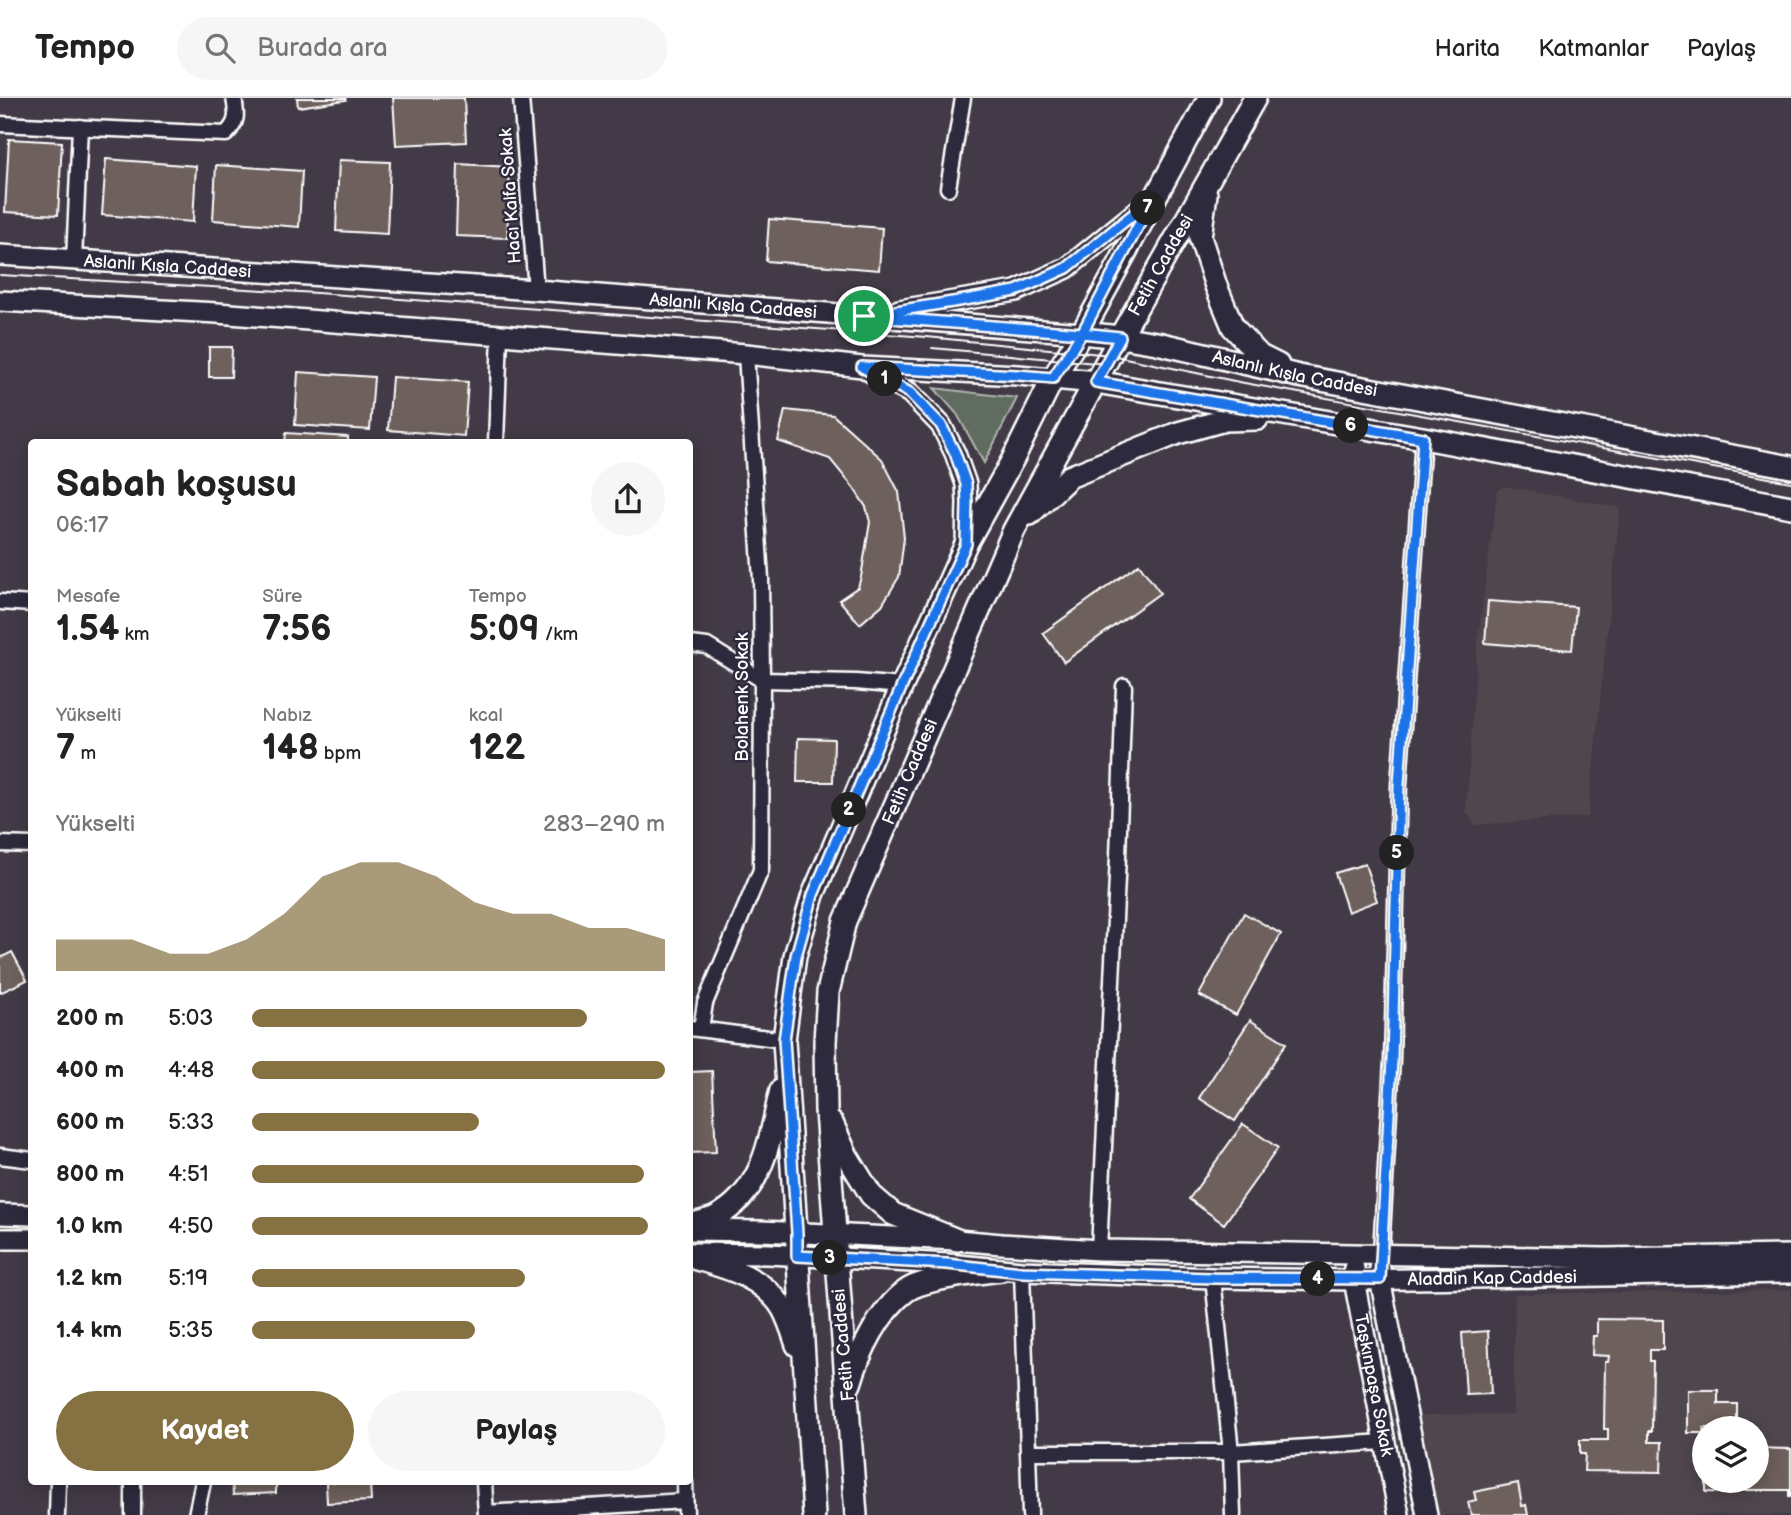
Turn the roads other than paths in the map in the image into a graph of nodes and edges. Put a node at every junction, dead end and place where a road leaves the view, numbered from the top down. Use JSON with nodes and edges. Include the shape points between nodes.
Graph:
{"nodes":[{"id":1,"x":234,"y":98,"type":"edge"},
{"id":2,"x":521,"y":98,"type":"edge"},
{"id":3,"x":962,"y":98,"type":"edge"},
{"id":4,"x":1209,"y":98,"type":"edge"},
{"id":5,"x":1255,"y":98,"type":"edge"},
{"id":6,"x":0,"y":124,"type":"edge"},
{"id":7,"x":80,"y":127,"type":"junction"},
{"id":8,"x":1208,"y":182,"type":"junction"},
{"id":9,"x":948,"y":188,"type":"dead end"},
{"id":10,"x":1153,"y":198,"type":"junction"},
{"id":11,"x":0,"y":255,"type":"edge"},
{"id":12,"x":74,"y":260,"type":"junction"},
{"id":13,"x":536,"y":290,"type":"junction"},
{"id":14,"x":0,"y":300,"type":"edge"},
{"id":15,"x":864,"y":316,"type":"junction"},
{"id":16,"x":1082,"y":333,"type":"junction"},
{"id":17,"x":500,"y":334,"type":"junction"},
{"id":18,"x":1120,"y":337,"type":"junction"},
{"id":19,"x":746,"y":354,"type":"junction"},
{"id":20,"x":862,"y":367,"type":"junction"},
{"id":21,"x":1299,"y":376,"type":"junction"},
{"id":22,"x":1053,"y":378,"type":"junction"},
{"id":23,"x":1096,"y":382,"type":"junction"},
{"id":24,"x":1296,"y":417,"type":"junction"},
{"id":25,"x":1423,"y":438,"type":"junction"},
{"id":26,"x":496,"y":439,"type":"edge"},
{"id":27,"x":1791,"y":467,"type":"edge"},
{"id":28,"x":1791,"y":507,"type":"edge"},
{"id":29,"x":1014,"y":530,"type":"junction"},
{"id":30,"x":966,"y":544,"type":"junction"},
{"id":31,"x":0,"y":602,"type":"edge"},
{"id":32,"x":28,"y":604,"type":"edge"},
{"id":33,"x":693,"y":645,"type":"edge"},
{"id":34,"x":762,"y":680,"type":"junction"},
{"id":35,"x":902,"y":686,"type":"junction"},
{"id":36,"x":1124,"y":686,"type":"dead end"},
{"id":37,"x":0,"y":844,"type":"edge"},
{"id":38,"x":28,"y":845,"type":"edge"},
{"id":39,"x":695,"y":1028,"type":"edge"},
{"id":40,"x":784,"y":1040,"type":"junction"},
{"id":41,"x":786,"y":1067,"type":"junction"},
{"id":42,"x":826,"y":1111,"type":"junction"},
{"id":43,"x":0,"y":1156,"type":"edge"},
{"id":44,"x":28,"y":1160,"type":"edge"},
{"id":45,"x":0,"y":1214,"type":"edge"},
{"id":46,"x":28,"y":1215,"type":"edge"},
{"id":47,"x":693,"y":1226,"type":"edge"},
{"id":48,"x":693,"y":1227,"type":"edge"},
{"id":49,"x":797,"y":1233,"type":"junction"},
{"id":50,"x":835,"y":1235,"type":"junction"},
{"id":51,"x":0,"y":1239,"type":"edge"},
{"id":52,"x":28,"y":1239,"type":"edge"},
{"id":53,"x":957,"y":1240,"type":"junction"},
{"id":54,"x":1099,"y":1250,"type":"junction"},
{"id":55,"x":1355,"y":1253,"type":"junction"},
{"id":56,"x":1381,"y":1253,"type":"junction"},
{"id":57,"x":693,"y":1255,"type":"edge"},
{"id":58,"x":1791,"y":1255,"type":"edge"},
{"id":59,"x":693,"y":1256,"type":"edge"},
{"id":60,"x":797,"y":1256,"type":"junction"},
{"id":61,"x":836,"y":1258,"type":"junction"},
{"id":62,"x":1012,"y":1271,"type":"junction"},
{"id":63,"x":1791,"y":1273,"type":"edge"},
{"id":64,"x":1213,"y":1278,"type":"junction"},
{"id":65,"x":1380,"y":1279,"type":"junction"},
{"id":66,"x":1354,"y":1280,"type":"junction"},
{"id":67,"x":805,"y":1369,"type":"junction"},
{"id":68,"x":848,"y":1393,"type":"junction"},
{"id":69,"x":1384,"y":1442,"type":"junction"},
{"id":70,"x":1028,"y":1452,"type":"junction"},
{"id":71,"x":1231,"y":1452,"type":"junction"},
{"id":72,"x":58,"y":1485,"type":"edge"},
{"id":73,"x":133,"y":1485,"type":"edge"},
{"id":74,"x":202,"y":1485,"type":"edge"},
{"id":75,"x":484,"y":1485,"type":"edge"},
{"id":76,"x":685,"y":1485,"type":"edge"},
{"id":77,"x":686,"y":1508,"type":"edge"},
{"id":78,"x":486,"y":1514,"type":"edge"},
{"id":79,"x":57,"y":1515,"type":"edge"},
{"id":80,"x":133,"y":1515,"type":"edge"},
{"id":81,"x":196,"y":1515,"type":"edge"},
{"id":82,"x":814,"y":1515,"type":"edge"},
{"id":83,"x":856,"y":1515,"type":"edge"},
{"id":84,"x":1030,"y":1515,"type":"edge"},
{"id":85,"x":1233,"y":1515,"type":"edge"},
{"id":86,"x":1399,"y":1515,"type":"edge"},
{"id":87,"x":1427,"y":1515,"type":"edge"}],
"edges":[{"from":1,"to":7,"type":"street","via":[[234,126],[226,134]]},
{"from":2,"to":13,"type":"street","name":"Hacı Kalfa Sokak"},
{"from":3,"to":9,"type":"street"},
{"from":4,"to":10,"type":"main road","name":"Fetih Caddesi"},
{"from":5,"to":8,"type":"main road","name":"Fetih Caddesi"},
{"from":6,"to":7,"type":"street"},
{"from":7,"to":12,"type":"street"},
{"from":8,"to":18,"type":"main road","name":"Fetih Caddesi"},
{"from":8,"to":21,"type":"main road","via":[[1200,237],[1233,327],[1260,356]]},
{"from":10,"to":15,"type":"street","via":[[1067,268],[1016,291]]},
{"from":10,"to":16,"type":"main road","name":"Fetih Caddesi"},
{"from":11,"to":12,"type":"street","name":"Aslanlı Kışla Caddesi"},
{"from":12,"to":13,"type":"street","name":"Aslanlı Kışla Caddesi"},
{"from":13,"to":15,"type":"street","name":"Aslanlı Kışla Caddesi"},
{"from":14,"to":17,"type":"street"},
{"from":15,"to":16,"type":"street","name":"Aslanlı Kışla Caddesi"},
{"from":16,"to":18,"type":"main road","name":"Aslanlı Kışla Caddesi"},
{"from":16,"to":22,"type":"main road","name":"Fetih Caddesi"},
{"from":17,"to":19,"type":"street"},
{"from":17,"to":26,"type":"street"},
{"from":18,"to":21,"type":"main road","name":"Aslanlı Kışla Caddesi"},
{"from":18,"to":23,"type":"main road","name":"Fetih Caddesi"},
{"from":19,"to":20,"type":"street"},
{"from":19,"to":34,"type":"street","name":"Bolahenk Sokak","via":[[761,579]]},
{"from":20,"to":22,"type":"street"},
{"from":20,"to":30,"type":"street","via":[[910,393],[941,425],[966,484]]},
{"from":21,"to":27,"type":"main road","name":"Aslanlı Kışla Caddesi"},
{"from":22,"to":23,"type":"main road"},
{"from":22,"to":30,"type":"main road","name":"Fetih Caddesi"},
{"from":23,"to":24,"type":"main road"},
{"from":23,"to":29,"type":"main road","name":"Fetih Caddesi"},
{"from":24,"to":25,"type":"main road"},
{"from":24,"to":29,"type":"main road","via":[[1226,420],[1128,452],[1069,477]]},
{"from":25,"to":28,"type":"main road"},
{"from":25,"to":56,"type":"street","via":[[1399,785],[1392,1060]]},
{"from":29,"to":42,"type":"main road","name":"Fetih Caddesi","via":[[845,920],[828,992]]},
{"from":30,"to":35,"type":"main road","name":"Fetih Caddesi"},
{"from":31,"to":32,"type":"street"},
{"from":33,"to":34,"type":"street","via":[[707,646]]},
{"from":34,"to":35,"type":"street"},
{"from":34,"to":39,"type":"street","name":"Bolahenk Sokak","via":[[761,870]]},
{"from":35,"to":40,"type":"main road","name":"Fetih Caddesi","via":[[813,895],[796,956]]},
{"from":36,"to":54,"type":"street"},
{"from":37,"to":38,"type":"street"},
{"from":39,"to":40,"type":"street"},
{"from":40,"to":41,"type":"main road","name":"Fetih Caddesi"},
{"from":41,"to":47,"type":"main road","via":[[766,1155],[755,1181],[739,1200]]},
{"from":41,"to":49,"type":"main road","name":"Fetih Caddesi"},
{"from":42,"to":50,"type":"main road","name":"Fetih Caddesi"},
{"from":42,"to":53,"type":"main road","via":[[871,1195],[893,1214]]},
{"from":43,"to":44,"type":"street"},
{"from":45,"to":46,"type":"street"},
{"from":48,"to":49,"type":"street","name":"Aladdin Kap Caddesi"},
{"from":49,"to":50,"type":"street","name":"Aladdin Kap Caddesi"},
{"from":49,"to":60,"type":"main road","name":"Fetih Caddesi"},
{"from":50,"to":53,"type":"street","name":"Aladdin Kap Caddesi"},
{"from":50,"to":61,"type":"main road","name":"Fetih Caddesi"},
{"from":51,"to":52,"type":"street"},
{"from":53,"to":54,"type":"street","name":"Aladdin Kap Caddesi"},
{"from":54,"to":55,"type":"street","name":"Aladdin Kap Caddesi"},
{"from":55,"to":56,"type":"street","name":"Aladdin Kap Caddesi"},
{"from":55,"to":66,"type":"street","name":"Taşkınpaşa Sokak"},
{"from":56,"to":58,"type":"street","name":"Aladdin Kap Caddesi","via":[[1605,1258]]},
{"from":56,"to":65,"type":"street"},
{"from":57,"to":60,"type":"street","name":"Aladdin Kap Caddesi"},
{"from":59,"to":67,"type":"main road","via":[[762,1285],[782,1309]]},
{"from":60,"to":61,"type":"street","name":"Aladdin Kap Caddesi"},
{"from":60,"to":67,"type":"main road","name":"Fetih Caddesi"},
{"from":61,"to":62,"type":"street","name":"Aladdin Kap Caddesi"},
{"from":61,"to":68,"type":"main road","name":"Fetih Caddesi"},
{"from":62,"to":64,"type":"street","name":"Aladdin Kap Caddesi"},
{"from":62,"to":68,"type":"main road","via":[[935,1280],[907,1290],[866,1342]]},
{"from":62,"to":70,"type":"street"},
{"from":63,"to":65,"type":"street","name":"Aladdin Kap Caddesi"},
{"from":64,"to":66,"type":"street","name":"Aladdin Kap Caddesi"},
{"from":64,"to":71,"type":"street"},
{"from":65,"to":66,"type":"street","name":"Aladdin Kap Caddesi"},
{"from":65,"to":87,"type":"street"},
{"from":66,"to":69,"type":"street","name":"Taşkınpaşa Sokak"},
{"from":67,"to":82,"type":"main road","name":"Fetih Caddesi"},
{"from":68,"to":83,"type":"main road","name":"Fetih Caddesi"},
{"from":69,"to":71,"type":"street"},
{"from":69,"to":86,"type":"street","name":"Taşkınpaşa Sokak"},
{"from":70,"to":71,"type":"street"},
{"from":70,"to":84,"type":"street"},
{"from":71,"to":85,"type":"street"},
{"from":72,"to":79,"type":"street"},
{"from":73,"to":80,"type":"street"},
{"from":74,"to":81,"type":"street"},
{"from":75,"to":78,"type":"street"},
{"from":76,"to":77,"type":"street"},
{"from":77,"to":78,"type":"street"}]}
